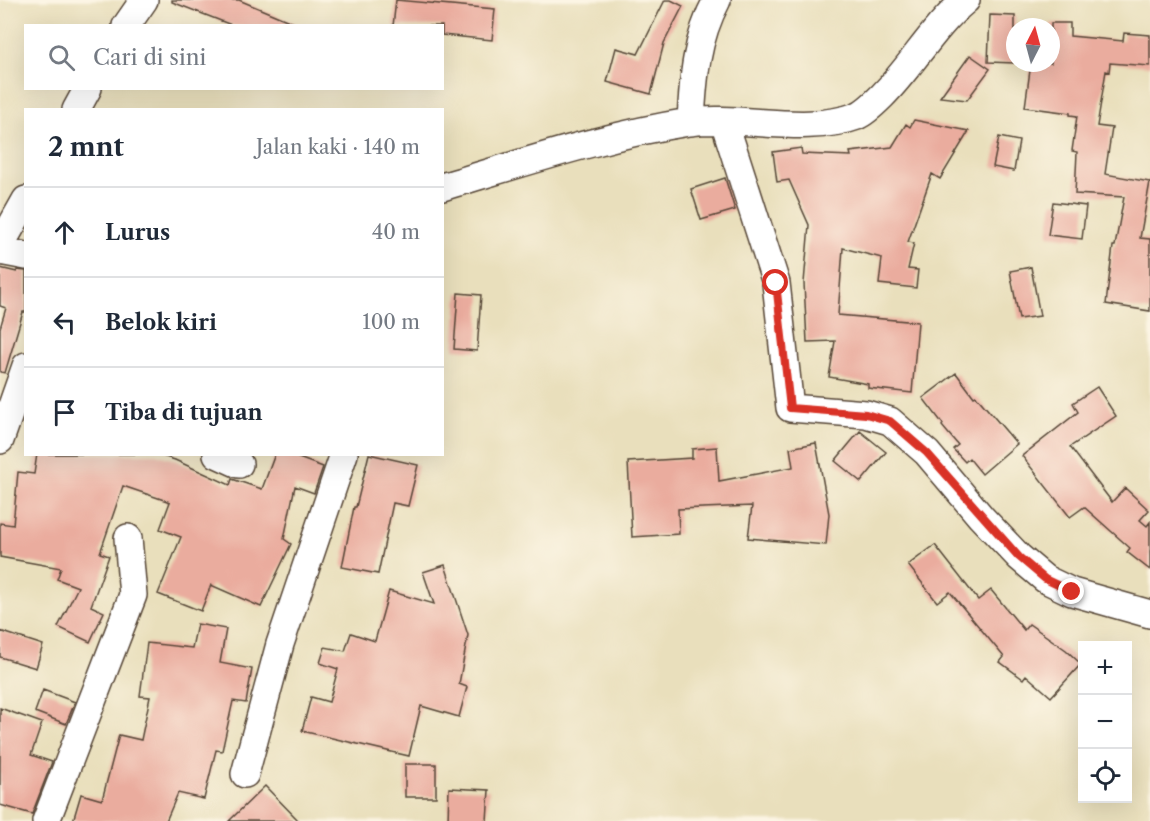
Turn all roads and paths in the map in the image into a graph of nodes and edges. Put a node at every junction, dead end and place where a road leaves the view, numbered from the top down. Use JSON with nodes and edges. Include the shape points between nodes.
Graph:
{"nodes":[{"id":1,"x":717,"y":0,"type":"edge"},
{"id":2,"x":966,"y":0,"type":"edge"},
{"id":3,"x":87,"y":90,"type":"edge"},
{"id":4,"x":77,"y":108,"type":"edge"},
{"id":5,"x":724,"y":121,"type":"junction"},
{"id":6,"x":691,"y":122,"type":"junction"},
{"id":7,"x":444,"y":186,"type":"edge"},
{"id":8,"x":24,"y":204,"type":"edge"},
{"id":9,"x":0,"y":246,"type":"edge"},
{"id":10,"x":0,"y":251,"type":"edge"},
{"id":11,"x":24,"y":256,"type":"edge"},
{"id":12,"x":24,"y":372,"type":"edge"},
{"id":13,"x":0,"y":440,"type":"edge"},
{"id":14,"x":343,"y":456,"type":"edge"},
{"id":15,"x":128,"y":538,"type":"dead end"},
{"id":16,"x":1150,"y":614,"type":"edge"},
{"id":17,"x":245,"y":774,"type":"dead end"},
{"id":18,"x":46,"y":821,"type":"edge"}],
"edges":[{"from":1,"to":6,"type":"street","via":[[708,17],[694,68]]},
{"from":2,"to":5,"type":"street","via":[[892,86],[858,116],[805,124]]},
{"from":3,"to":4,"type":"street"},
{"from":5,"to":6,"type":"street"},
{"from":5,"to":16,"type":"street","via":[[776,283],[790,408],[866,414],[890,421],[927,453],[1019,557],[1045,579],[1072,592]]},
{"from":6,"to":7,"type":"street","via":[[546,156]]},
{"from":8,"to":9,"type":"street"},
{"from":10,"to":11,"type":"street"},
{"from":12,"to":13,"type":"street"},
{"from":14,"to":17,"type":"street","via":[[280,644]]},
{"from":15,"to":18,"type":"street","via":[[133,595]]}]}
